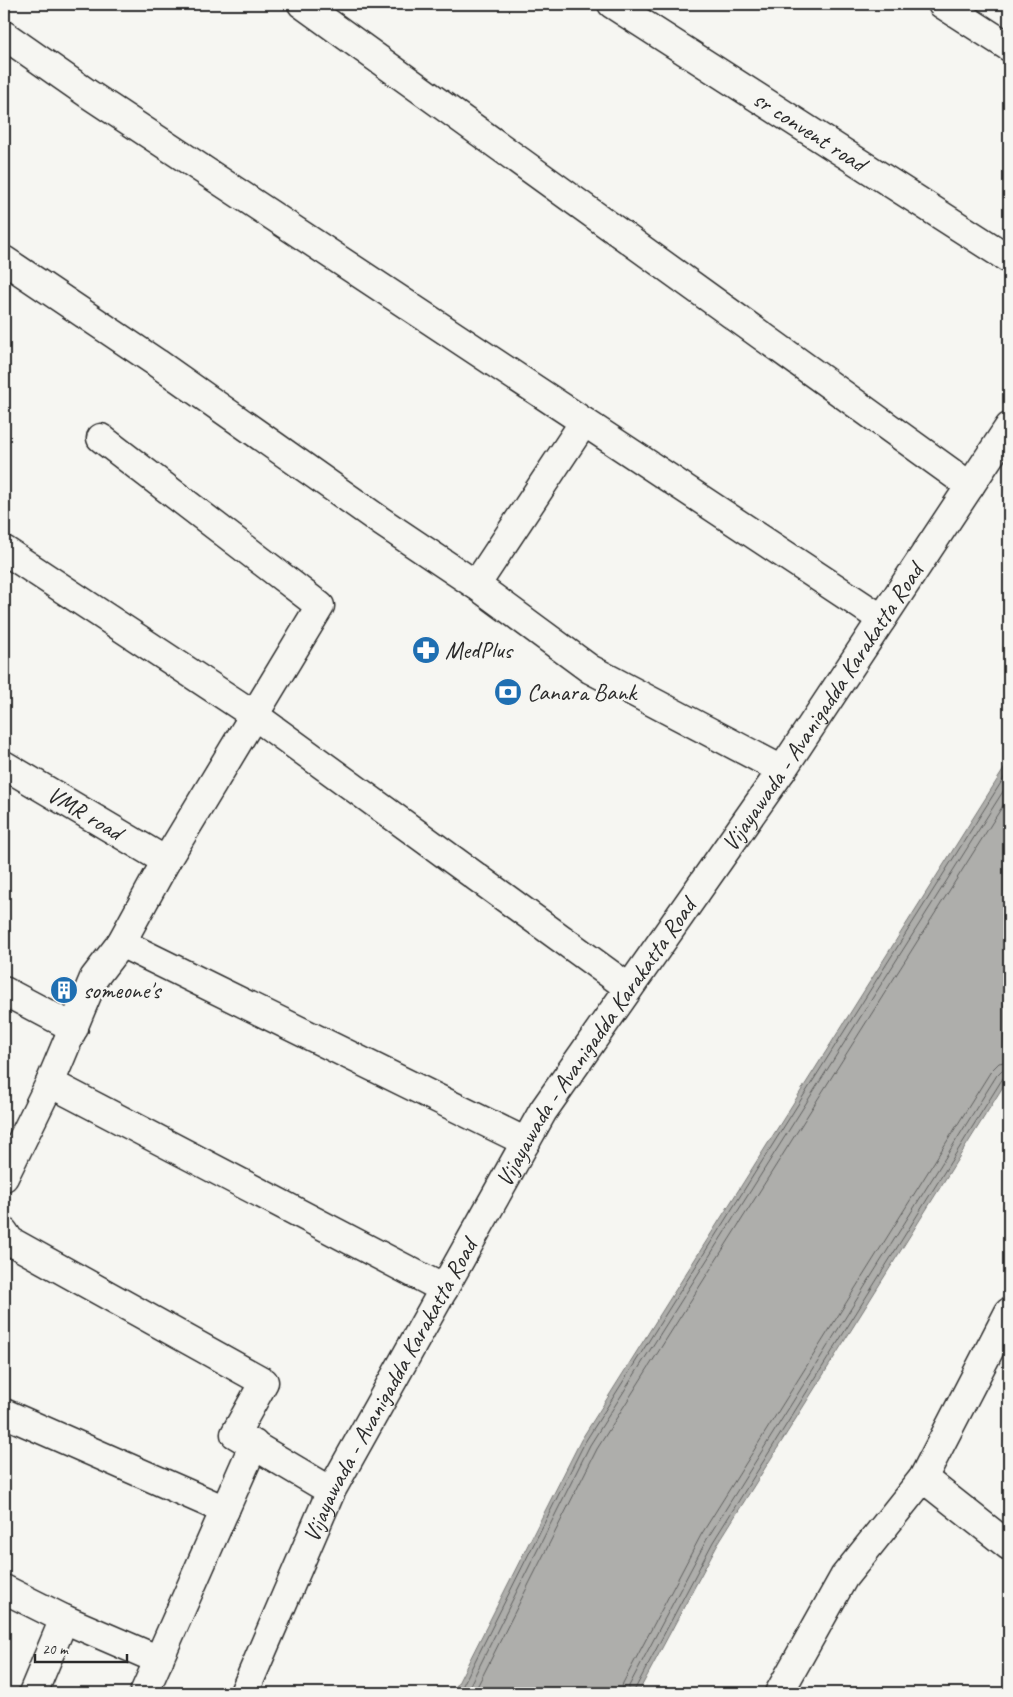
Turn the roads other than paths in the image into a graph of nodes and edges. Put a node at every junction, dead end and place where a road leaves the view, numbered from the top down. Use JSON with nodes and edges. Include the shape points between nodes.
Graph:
{"nodes":[{"id":1,"x":302,"y":4,"type":"edge"},
{"id":2,"x":612,"y":4,"type":"edge"},
{"id":3,"x":942,"y":4,"type":"edge"},
{"id":4,"x":4,"y":35,"type":"edge"},
{"id":5,"x":1009,"y":47,"type":"edge"},
{"id":6,"x":1009,"y":258,"type":"edge"},
{"id":7,"x":4,"y":260,"type":"edge"},
{"id":8,"x":584,"y":422,"type":"junction"},
{"id":9,"x":1009,"y":426,"type":"edge"},
{"id":10,"x":101,"y":438,"type":"dead end"},
{"id":11,"x":970,"y":486,"type":"junction"},
{"id":12,"x":4,"y":550,"type":"edge"},
{"id":13,"x":476,"y":585,"type":"junction"},
{"id":14,"x":882,"y":619,"type":"junction"},
{"id":15,"x":254,"y":715,"type":"junction"},
{"id":16,"x":4,"y":766,"type":"edge"},
{"id":17,"x":782,"y":770,"type":"junction"},
{"id":18,"x":166,"y":861,"type":"junction"},
{"id":19,"x":121,"y":943,"type":"junction"},
{"id":20,"x":629,"y":988,"type":"junction"},
{"id":21,"x":4,"y":991,"type":"edge"},
{"id":22,"x":74,"y":1028,"type":"junction"},
{"id":23,"x":50,"y":1083,"type":"junction"},
{"id":24,"x":526,"y":1142,"type":"junction"},
{"id":25,"x":4,"y":1177,"type":"edge"},
{"id":26,"x":4,"y":1232,"type":"edge"},
{"id":27,"x":444,"y":1289,"type":"junction"},
{"id":28,"x":1009,"y":1312,"type":"edge"},
{"id":29,"x":4,"y":1413,"type":"edge"},
{"id":30,"x":254,"y":1444,"type":"junction"},
{"id":31,"x":922,"y":1478,"type":"junction"},
{"id":32,"x":331,"y":1491,"type":"junction"},
{"id":33,"x":225,"y":1510,"type":"junction"},
{"id":34,"x":1009,"y":1546,"type":"edge"},
{"id":35,"x":4,"y":1589,"type":"edge"},
{"id":36,"x":64,"y":1620,"type":"junction"},
{"id":37,"x":158,"y":1660,"type":"junction"},
{"id":38,"x":33,"y":1693,"type":"edge"},
{"id":39,"x":144,"y":1693,"type":"edge"},
{"id":40,"x":244,"y":1693,"type":"edge"},
{"id":41,"x":779,"y":1693,"type":"edge"}],
"edges":[{"from":1,"to":11,"type":"street"},
{"from":2,"to":6,"type":"street","name":"sr convent road"},
{"from":3,"to":5,"type":"street"},
{"from":4,"to":8,"type":"street"},
{"from":7,"to":13,"type":"street"},
{"from":8,"to":13,"type":"street"},
{"from":8,"to":14,"type":"street"},
{"from":9,"to":11,"type":"street","name":"Vijayawada - Avanigadda Karakatta Road"},
{"from":10,"to":15,"type":"street","via":[[320,606]]},
{"from":11,"to":14,"type":"street","name":"Vijayawada - Avanigadda Karakatta Road"},
{"from":12,"to":15,"type":"street"},
{"from":13,"to":17,"type":"street","via":[[590,669]]},
{"from":14,"to":17,"type":"street","name":"Vijayawada - Avanigadda Karakatta Road"},
{"from":15,"to":18,"type":"street"},
{"from":15,"to":20,"type":"street"},
{"from":16,"to":18,"type":"street","name":"VMR road"},
{"from":17,"to":20,"type":"street","name":"Vijayawada - Avanigadda Karakatta Road"},
{"from":18,"to":19,"type":"street"},
{"from":19,"to":22,"type":"street","via":[[94,978]]},
{"from":19,"to":24,"type":"street"},
{"from":20,"to":24,"type":"street","name":"Vijayawada - Avanigadda Karakatta Road","via":[[543,1111]]},
{"from":21,"to":22,"type":"street"},
{"from":22,"to":23,"type":"street"},
{"from":23,"to":25,"type":"street"},
{"from":23,"to":27,"type":"street"},
{"from":24,"to":27,"type":"street","name":"Vijayawada - Avanigadda Karakatta Road"},
{"from":26,"to":30,"type":"street","via":[[10,1241],[264,1382],[235,1434]]},
{"from":27,"to":32,"type":"street","name":"Vijayawada - Avanigadda Karakatta Road"},
{"from":28,"to":31,"type":"street"},
{"from":29,"to":33,"type":"street"},
{"from":30,"to":32,"type":"street"},
{"from":30,"to":33,"type":"street"},
{"from":31,"to":34,"type":"street"},
{"from":31,"to":41,"type":"street","via":[[844,1577]]},
{"from":32,"to":40,"type":"street","name":"Vijayawada - Avanigadda Karakatta Road"},
{"from":33,"to":37,"type":"street"},
{"from":35,"to":36,"type":"street"},
{"from":36,"to":37,"type":"street"},
{"from":36,"to":38,"type":"street"},
{"from":37,"to":39,"type":"street"}]}
